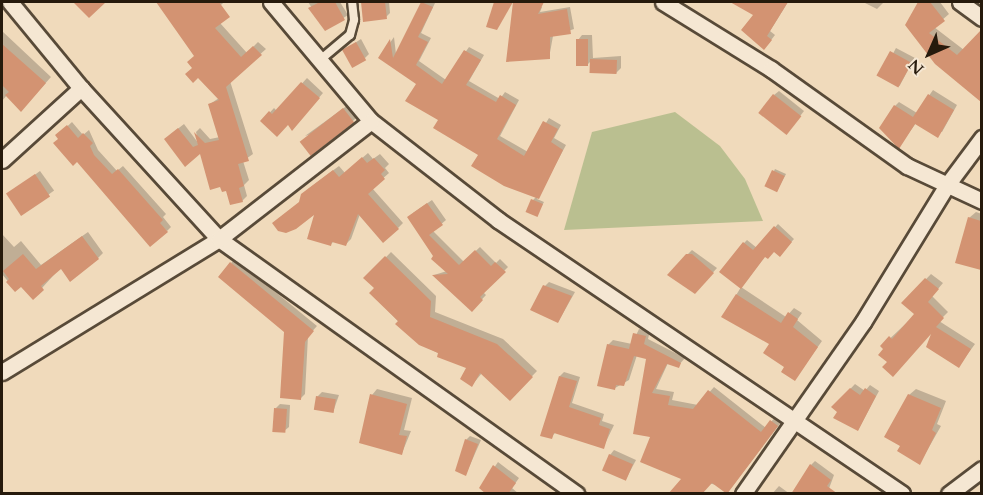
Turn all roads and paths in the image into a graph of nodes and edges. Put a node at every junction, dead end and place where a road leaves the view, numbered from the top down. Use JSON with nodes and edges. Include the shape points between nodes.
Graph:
{"nodes":[{"id":1,"x":10,"y":2,"type":"edge"},
{"id":2,"x":271,"y":2,"type":"edge"},
{"id":3,"x":352,"y":2,"type":"edge"},
{"id":4,"x":663,"y":2,"type":"edge"},
{"id":5,"x":960,"y":2,"type":"edge"},
{"id":6,"x":981,"y":18,"type":"edge"},
{"id":7,"x":320,"y":60,"type":"junction"},
{"id":8,"x":81,"y":88,"type":"junction"},
{"id":9,"x":371,"y":121,"type":"junction"},
{"id":10,"x":981,"y":138,"type":"edge"},
{"id":11,"x":2,"y":160,"type":"edge"},
{"id":12,"x":947,"y":184,"type":"junction"},
{"id":13,"x":981,"y":201,"type":"edge"},
{"id":14,"x":219,"y":239,"type":"junction"},
{"id":15,"x":4,"y":365,"type":"edge"},
{"id":16,"x":796,"y":420,"type":"junction"},
{"id":17,"x":981,"y":469,"type":"edge"},
{"id":18,"x":576,"y":494,"type":"edge"},
{"id":19,"x":742,"y":494,"type":"edge"},
{"id":20,"x":902,"y":494,"type":"edge"},
{"id":21,"x":949,"y":494,"type":"edge"}],
"edges":[{"from":1,"to":8,"type":"street"},
{"from":2,"to":7,"type":"street"},
{"from":3,"to":7,"type":"lane","via":[[354,20],[350,35]]},
{"from":4,"to":12,"type":"street","via":[[771,69],[907,166]]},
{"from":5,"to":6,"type":"street"},
{"from":7,"to":9,"type":"street"},
{"from":8,"to":11,"type":"street"},
{"from":8,"to":14,"type":"street"},
{"from":9,"to":14,"type":"street"},
{"from":9,"to":16,"type":"street","via":[[498,220]]},
{"from":10,"to":12,"type":"street"},
{"from":12,"to":13,"type":"street"},
{"from":12,"to":16,"type":"street","via":[[863,322]]},
{"from":14,"to":15,"type":"street"},
{"from":14,"to":18,"type":"street"},
{"from":16,"to":19,"type":"street"},
{"from":16,"to":20,"type":"street"},
{"from":17,"to":21,"type":"street"}]}
